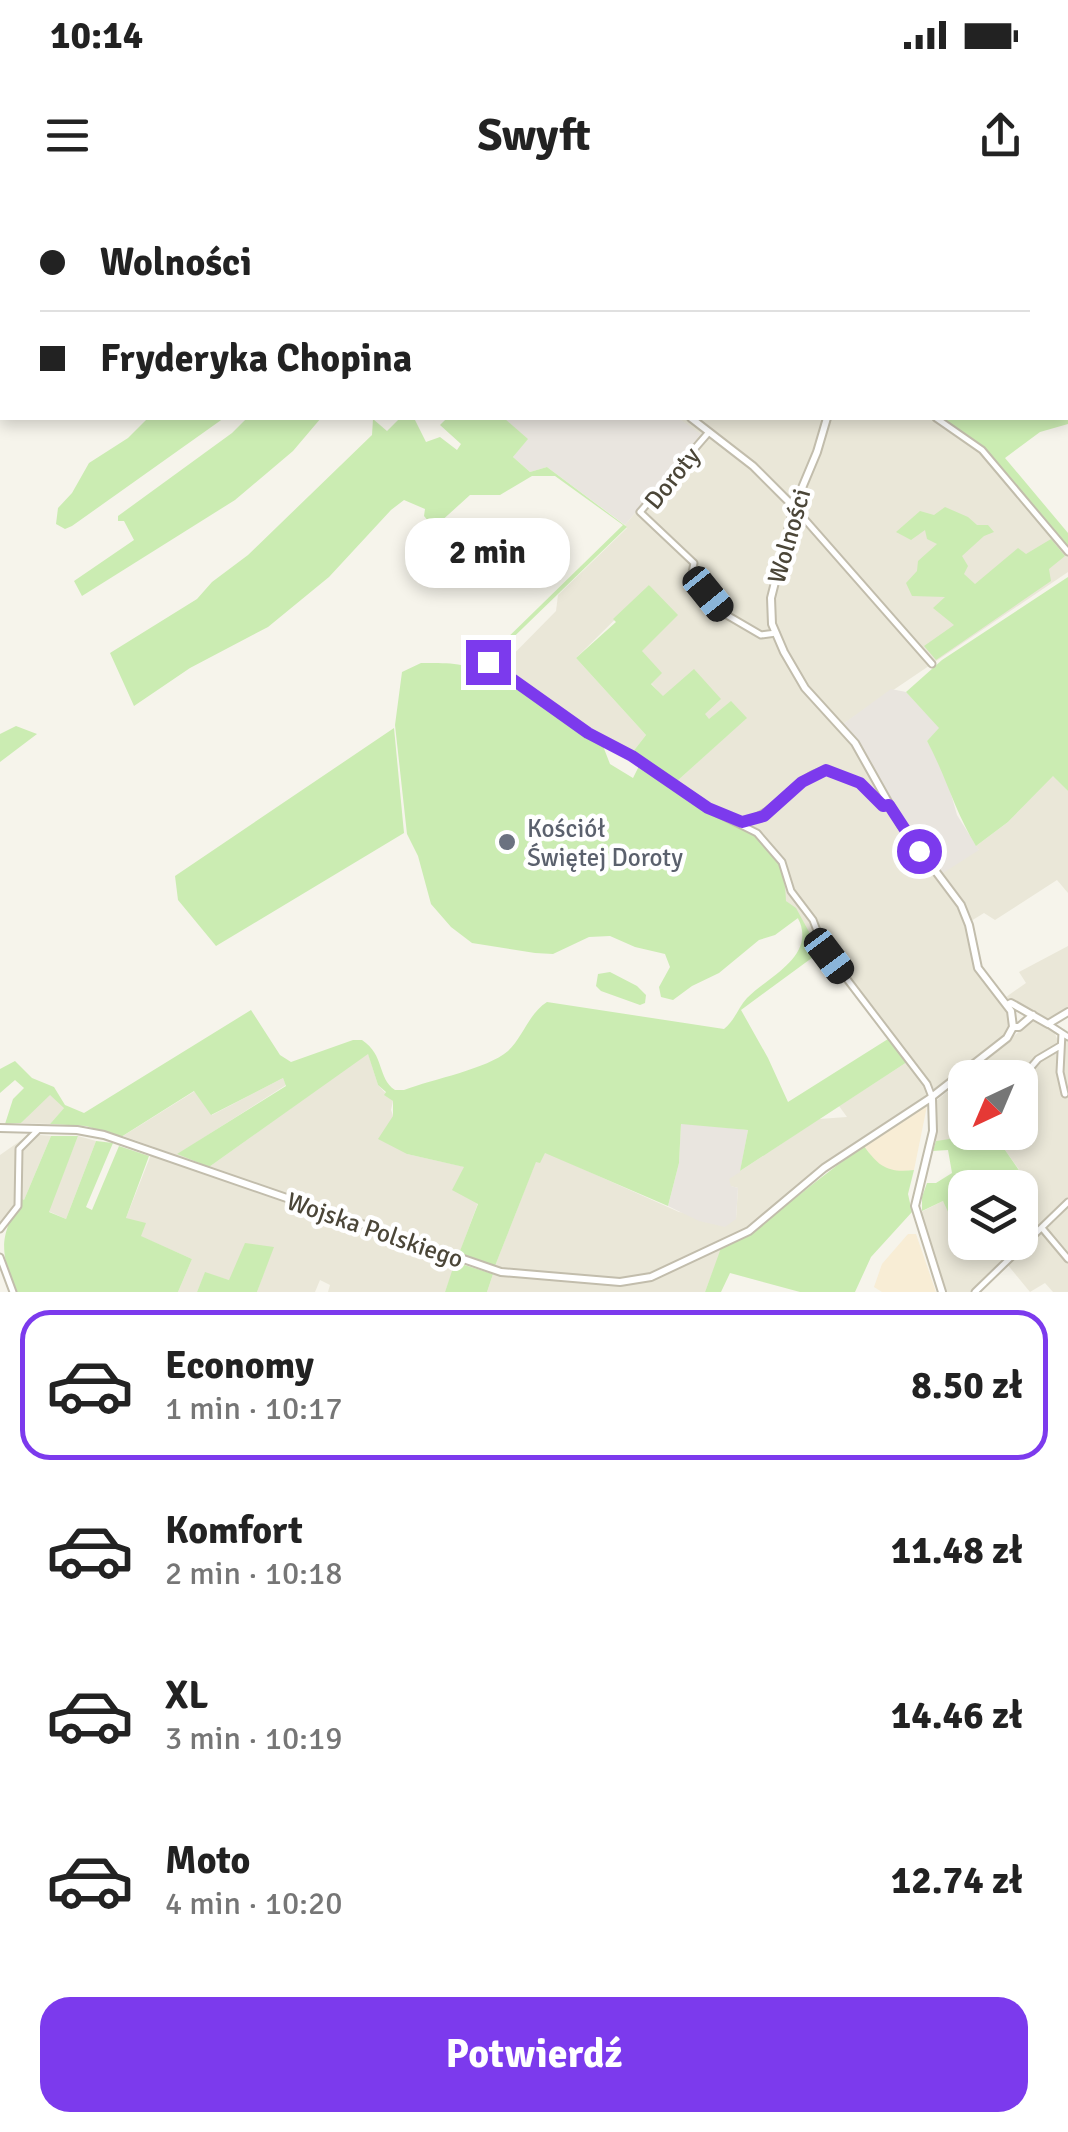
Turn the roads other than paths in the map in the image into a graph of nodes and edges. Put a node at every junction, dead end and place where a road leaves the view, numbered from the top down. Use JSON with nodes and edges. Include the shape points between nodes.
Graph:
{"nodes":[{"id":1,"x":694,"y":420,"type":"edge"},
{"id":2,"x":826,"y":420,"type":"edge"},
{"id":3,"x":939,"y":420,"type":"edge"},
{"id":4,"x":710,"y":432,"type":"junction"},
{"id":5,"x":794,"y":507,"type":"junction"},
{"id":6,"x":1068,"y":552,"type":"edge"},
{"id":7,"x":776,"y":633,"type":"junction"},
{"id":8,"x":488,"y":662,"type":"dead end"},
{"id":9,"x":932,"y":664,"type":"dead end"},
{"id":10,"x":889,"y":805,"type":"junction"},
{"id":11,"x":742,"y":822,"type":"junction"},
{"id":12,"x":1007,"y":1005,"type":"junction"},
{"id":13,"x":1068,"y":1012,"type":"edge"},
{"id":14,"x":1033,"y":1015,"type":"junction"},
{"id":15,"x":1048,"y":1024,"type":"junction"},
{"id":16,"x":1013,"y":1027,"type":"junction"},
{"id":17,"x":1065,"y":1035,"type":"edge"},
{"id":18,"x":1060,"y":1046,"type":"junction"},
{"id":19,"x":1037,"y":1060,"type":"edge"},
{"id":20,"x":1065,"y":1094,"type":"dead end"},
{"id":21,"x":932,"y":1097,"type":"junction"},
{"id":22,"x":0,"y":1128,"type":"edge"},
{"id":23,"x":39,"y":1129,"type":"junction"},
{"id":24,"x":1068,"y":1202,"type":"edge"},
{"id":25,"x":1042,"y":1228,"type":"junction"},
{"id":26,"x":0,"y":1229,"type":"edge"},
{"id":27,"x":0,"y":1257,"type":"edge"},
{"id":28,"x":1068,"y":1258,"type":"edge"},
{"id":29,"x":13,"y":1292,"type":"edge"},
{"id":30,"x":942,"y":1292,"type":"edge"},
{"id":31,"x":975,"y":1292,"type":"edge"}],
"edges":[{"from":1,"to":4,"type":"street"},
{"from":2,"to":5,"type":"street","name":"Wolności"},
{"from":3,"to":6,"type":"street","via":[[982,450]]},
{"from":4,"to":5,"type":"street"},
{"from":4,"to":7,"type":"street","name":"Doroty","via":[[640,512],[694,564],[692,573],[725,614],[761,636]]},
{"from":5,"to":7,"type":"street","name":"Wolności","via":[[771,598]]},
{"from":5,"to":9,"type":"street"},
{"from":7,"to":10,"type":"street","name":"Wolności","via":[[805,688],[855,743]]},
{"from":8,"to":11,"type":"street","via":[[588,733]]},
{"from":10,"to":11,"type":"street","via":[[860,783],[826,770],[764,816]]},
{"from":10,"to":12,"type":"street","name":"Wolności","via":[[961,905],[978,968]]},
{"from":11,"to":21,"type":"street","via":[[782,862],[824,949]]},
{"from":12,"to":14,"type":"street"},
{"from":12,"to":16,"type":"street","name":"Wolności"},
{"from":13,"to":15,"type":"street"},
{"from":14,"to":15,"type":"street"},
{"from":14,"to":16,"type":"street","name":"Wojska Polskiego"},
{"from":15,"to":17,"type":"street"},
{"from":16,"to":21,"type":"street","name":"Wojska Polskiego"},
{"from":17,"to":18,"type":"street"},
{"from":18,"to":19,"type":"street"},
{"from":18,"to":20,"type":"street"},
{"from":21,"to":23,"type":"street","name":"Wojska Polskiego","via":[[824,1168],[749,1231],[651,1277],[620,1282],[501,1272],[104,1134]]},
{"from":21,"to":30,"type":"street","via":[[932,1131],[915,1206]]},
{"from":22,"to":23,"type":"street","name":"Wojska Polskiego"},
{"from":23,"to":26,"type":"street","via":[[19,1150],[18,1206]]},
{"from":24,"to":25,"type":"street"},
{"from":25,"to":28,"type":"street"},
{"from":25,"to":31,"type":"street"},
{"from":27,"to":29,"type":"street"}]}
